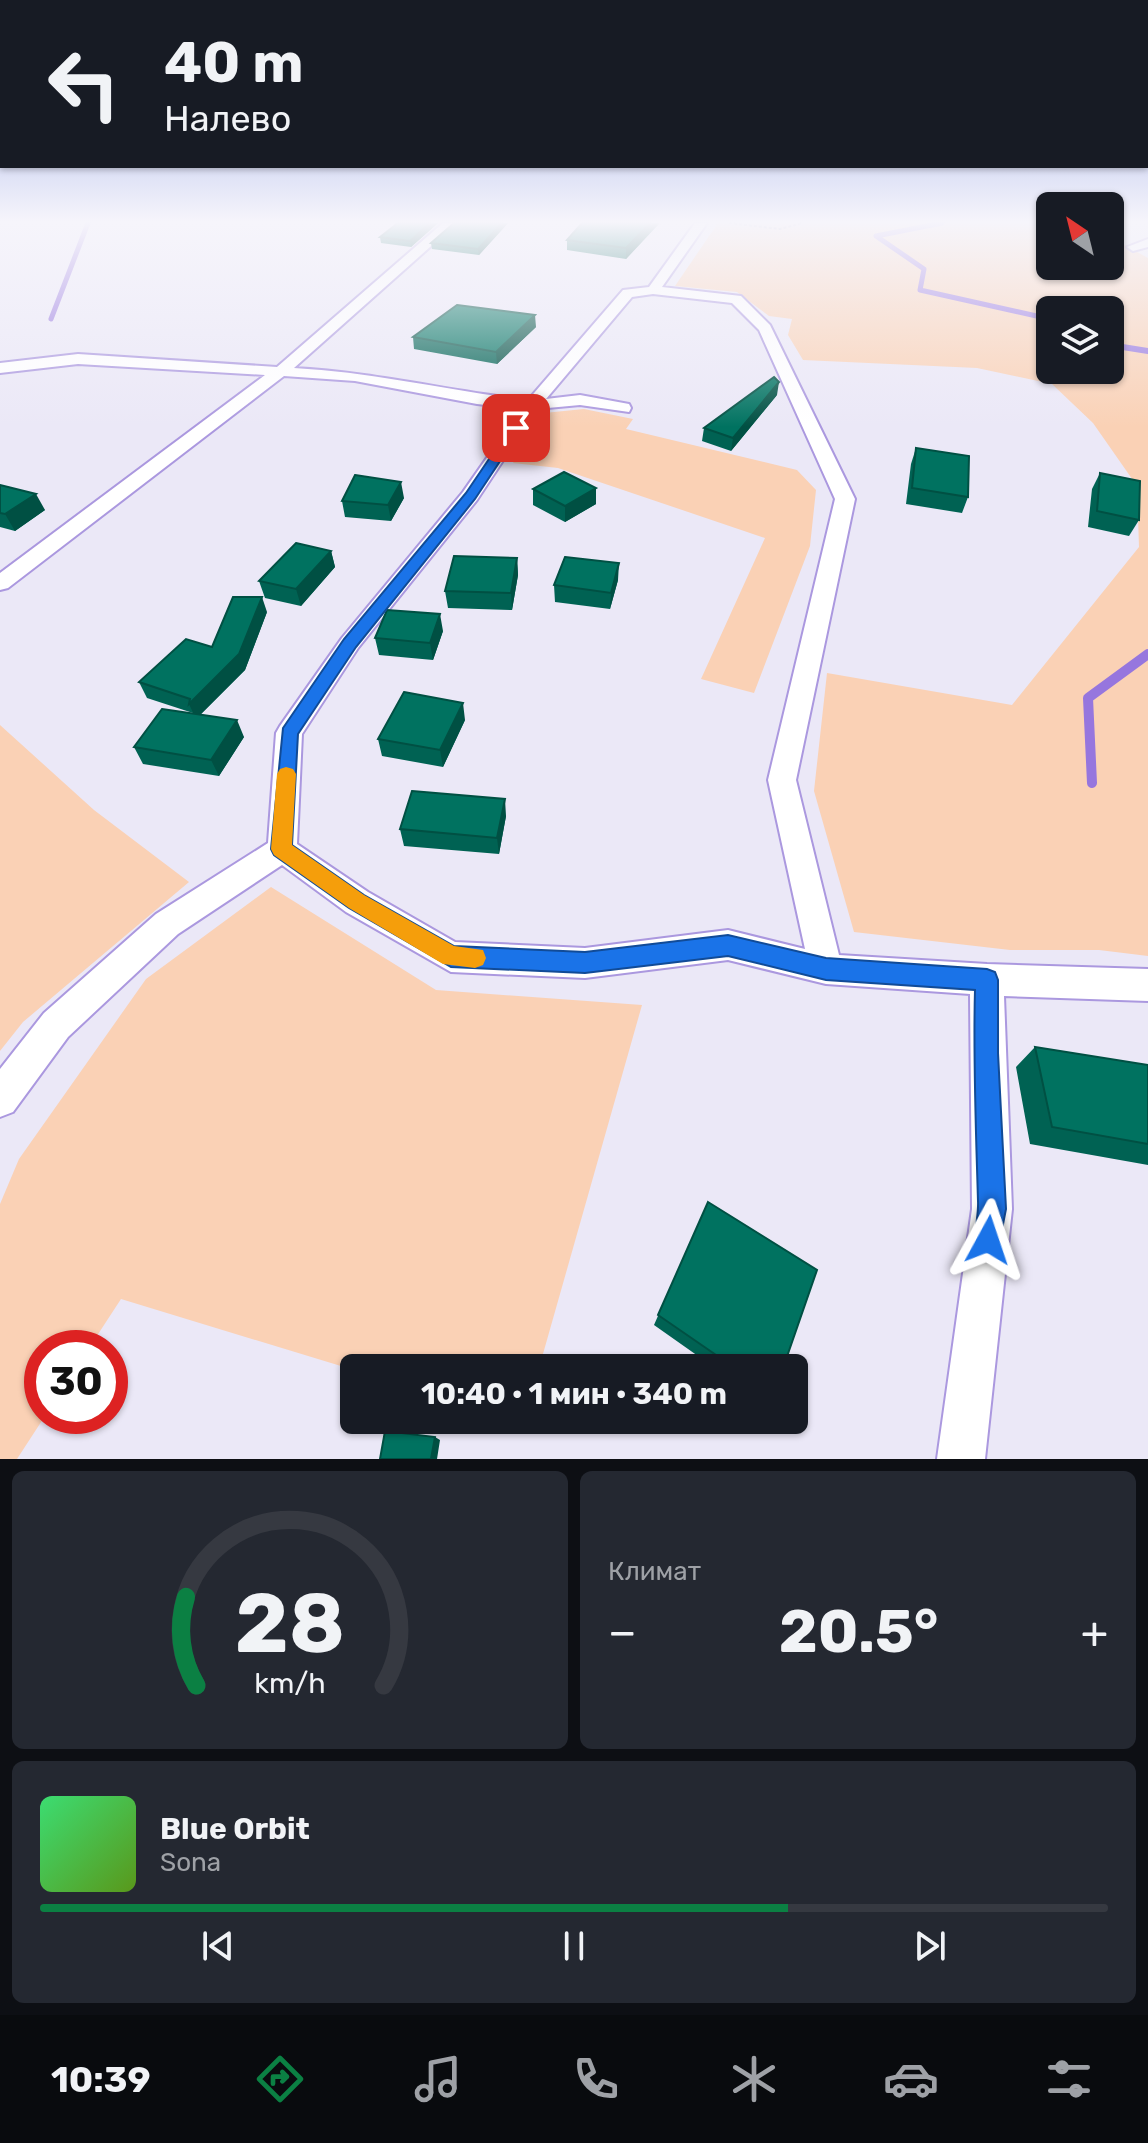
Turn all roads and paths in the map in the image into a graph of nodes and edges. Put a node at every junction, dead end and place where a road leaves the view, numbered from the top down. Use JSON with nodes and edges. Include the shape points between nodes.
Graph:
{"nodes":[{"id":1,"x":371,"y":291,"type":"edge"},
{"id":2,"x":644,"y":291,"type":"edge"},
{"id":3,"x":663,"y":291,"type":"edge"},
{"id":4,"x":0,"y":368,"type":"edge"},
{"id":5,"x":281,"y":371,"type":"junction"},
{"id":6,"x":532,"y":405,"type":"junction"},
{"id":7,"x":623,"y":408,"type":"dead end"},
{"id":8,"x":0,"y":583,"type":"edge"},
{"id":9,"x":282,"y":849,"type":"junction"},
{"id":10,"x":826,"y":969,"type":"junction"},
{"id":11,"x":987,"y":980,"type":"junction"},
{"id":12,"x":1148,"y":985,"type":"edge"},
{"id":13,"x":0,"y":1099,"type":"edge"},
{"id":14,"x":961,"y":1459,"type":"edge"}],
"edges":[{"from":1,"to":5,"type":"street"},
{"from":2,"to":6,"type":"street","via":[[628,293]]},
{"from":3,"to":10,"type":"street","via":[[736,299],[765,328],[845,499],[782,780]]},
{"from":4,"to":5,"type":"street","via":[[78,359]]},
{"from":5,"to":6,"type":"street","via":[[355,376]]},
{"from":5,"to":8,"type":"street"},
{"from":6,"to":7,"type":"street","via":[[580,400]]},
{"from":6,"to":9,"type":"street","via":[[470,496],[350,643],[289,733]]},
{"from":9,"to":10,"type":"street","via":[[357,902],[451,957],[585,963],[728,945]]},
{"from":9,"to":13,"type":"street","via":[[167,924],[56,1025]]},
{"from":10,"to":11,"type":"street"},
{"from":11,"to":12,"type":"street"},
{"from":11,"to":14,"type":"street","via":[[992,1209]]}]}
